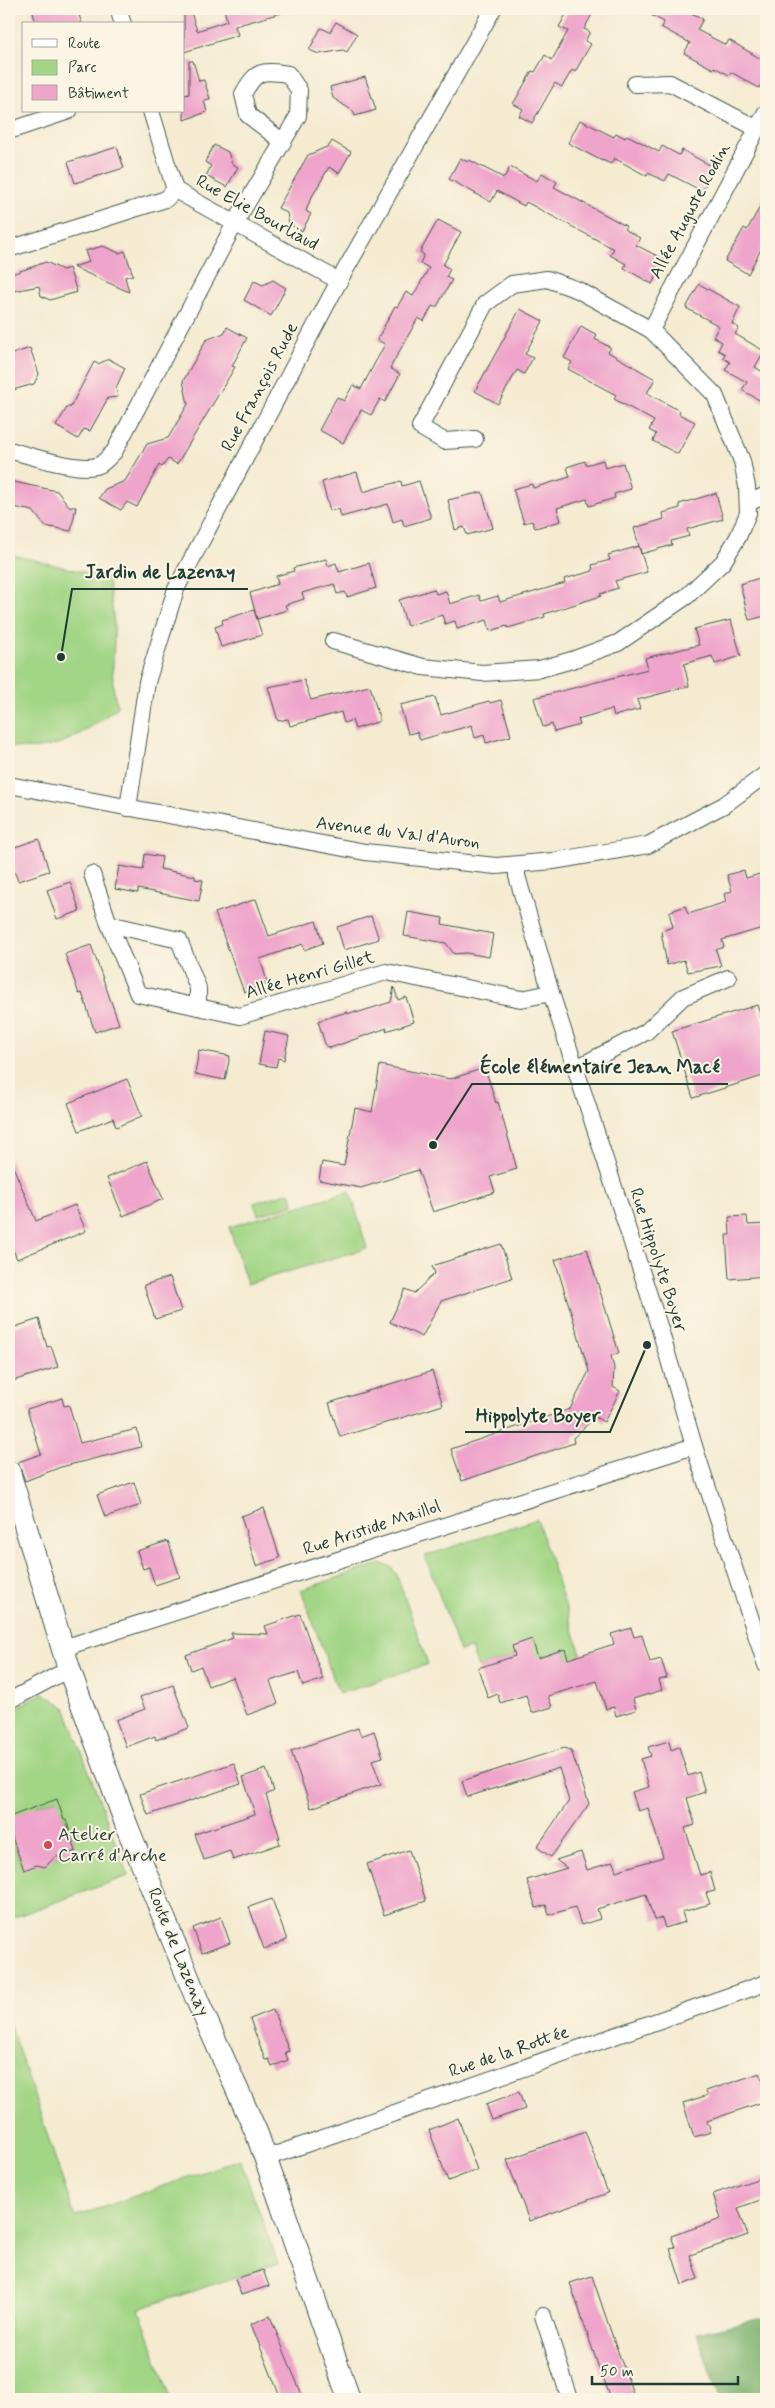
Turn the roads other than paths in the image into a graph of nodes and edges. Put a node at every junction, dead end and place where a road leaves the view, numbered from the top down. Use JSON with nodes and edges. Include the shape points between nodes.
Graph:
{"nodes":[{"id":1,"x":118,"y":9,"type":"edge"},
{"id":2,"x":494,"y":9,"type":"edge"},
{"id":3,"x":122,"y":22,"type":"edge"},
{"id":4,"x":635,"y":84,"type":"dead end"},
{"id":5,"x":66,"y":112,"type":"edge"},
{"id":6,"x":151,"y":112,"type":"edge"},
{"id":7,"x":766,"y":112,"type":"edge"},
{"id":8,"x":756,"y":128,"type":"junction"},
{"id":9,"x":9,"y":131,"type":"edge"},
{"id":10,"x":283,"y":142,"type":"dead end"},
{"id":11,"x":175,"y":190,"type":"junction"},
{"id":12,"x":235,"y":223,"type":"junction"},
{"id":13,"x":9,"y":248,"type":"edge"},
{"id":14,"x":339,"y":281,"type":"junction"},
{"id":15,"x":650,"y":330,"type":"junction"},
{"id":16,"x":475,"y":439,"type":"dead end"},
{"id":17,"x":9,"y":450,"type":"edge"},
{"id":18,"x":766,"y":496,"type":"edge"},
{"id":19,"x":748,"y":504,"type":"junction"},
{"id":20,"x":333,"y":641,"type":"dead end"},
{"id":21,"x":766,"y":774,"type":"edge"},
{"id":22,"x":9,"y":785,"type":"edge"},
{"id":23,"x":128,"y":808,"type":"junction"},
{"id":24,"x":517,"y":865,"type":"junction"},
{"id":25,"x":92,"y":874,"type":"dead end"},
{"id":26,"x":109,"y":924,"type":"junction"},
{"id":27,"x":728,"y":978,"type":"dead end"},
{"id":28,"x":551,"y":993,"type":"junction"},
{"id":29,"x":198,"y":1007,"type":"junction"},
{"id":30,"x":576,"y":1068,"type":"junction"},
{"id":31,"x":694,"y":1446,"type":"junction"},
{"id":32,"x":9,"y":1472,"type":"edge"},
{"id":33,"x":66,"y":1658,"type":"junction"},
{"id":34,"x":766,"y":1665,"type":"edge"},
{"id":35,"x":9,"y":1701,"type":"edge"},
{"id":36,"x":766,"y":1983,"type":"edge"},
{"id":37,"x":266,"y":2158,"type":"junction"},
{"id":38,"x":543,"y":2316,"type":"dead end"},
{"id":39,"x":349,"y":2399,"type":"edge"},
{"id":40,"x":570,"y":2399,"type":"edge"}],
"edges":[{"from":1,"to":3,"type":"street"},
{"from":2,"to":14,"type":"street","name":"Rue François Rude"},
{"from":4,"to":8,"type":"street","via":[[670,83]]},
{"from":5,"to":9,"type":"street"},
{"from":6,"to":11,"type":"street","name":"Rue Elie Bourliaud"},
{"from":7,"to":8,"type":"street","name":"Allée Auguste Rodin"},
{"from":8,"to":15,"type":"street","name":"Allée Auguste Rodin"},
{"from":10,"to":12,"type":"street"},
{"from":11,"to":12,"type":"street","name":"Rue Elie Bourliaud"},
{"from":11,"to":13,"type":"street","via":[[166,199]]},
{"from":12,"to":14,"type":"street","name":"Rue Elie Bourliaud"},
{"from":12,"to":17,"type":"street","via":[[114,452],[99,465],[85,467],[69,466]]},
{"from":14,"to":23,"type":"street","name":"Rue François Rude","via":[[176,589],[147,682]]},
{"from":15,"to":16,"type":"street","via":[[578,290],[547,279],[512,284],[485,304],[420,427],[444,441]]},
{"from":15,"to":19,"type":"street","via":[[715,395],[742,460]]},
{"from":18,"to":19,"type":"street"},
{"from":19,"to":20,"type":"street","via":[[748,513],[738,537],[723,562],[687,596],[618,642],[572,660],[540,669],[482,673],[423,667]]},
{"from":21,"to":24,"type":"street","name":"Avenue du Val d'Auron","via":[[724,805],[648,846]]},
{"from":22,"to":23,"type":"street","name":"Avenue du Val d'Auron"},
{"from":23,"to":24,"type":"street","name":"Avenue du Val d'Auron","via":[[365,852],[439,861]]},
{"from":24,"to":28,"type":"street","name":"Rue Hippolyte Boyer"},
{"from":25,"to":26,"type":"street","name":"Allée Henri Gillet"},
{"from":26,"to":29,"type":"street","name":"Allée Henri Gillet","via":[[138,994]]},
{"from":26,"to":29,"type":"street","via":[[179,940],[198,988]]},
{"from":27,"to":30,"type":"street","via":[[684,997],[646,1032]]},
{"from":28,"to":29,"type":"street","name":"Allée Henri Gillet","via":[[521,998],[386,972],[240,1016]]},
{"from":28,"to":30,"type":"street","name":"Rue Hippolyte Boyer"},
{"from":30,"to":31,"type":"street","name":"Rue Hippolyte Boyer"},
{"from":31,"to":33,"type":"street","name":"Rue Aristide Maillol"},
{"from":31,"to":34,"type":"street","name":"Rue Hippolyte Boyer"},
{"from":32,"to":33,"type":"street","name":"Route de Lazenay"},
{"from":33,"to":35,"type":"street","name":"Rue Aristide Maillol"},
{"from":33,"to":37,"type":"street","name":"Route de Lazenay","via":[[128,1829]]},
{"from":36,"to":37,"type":"street","name":"Rue de la Rottée"},
{"from":37,"to":39,"type":"street","name":"Route de Lazenay"},
{"from":38,"to":40,"type":"street"}]}
